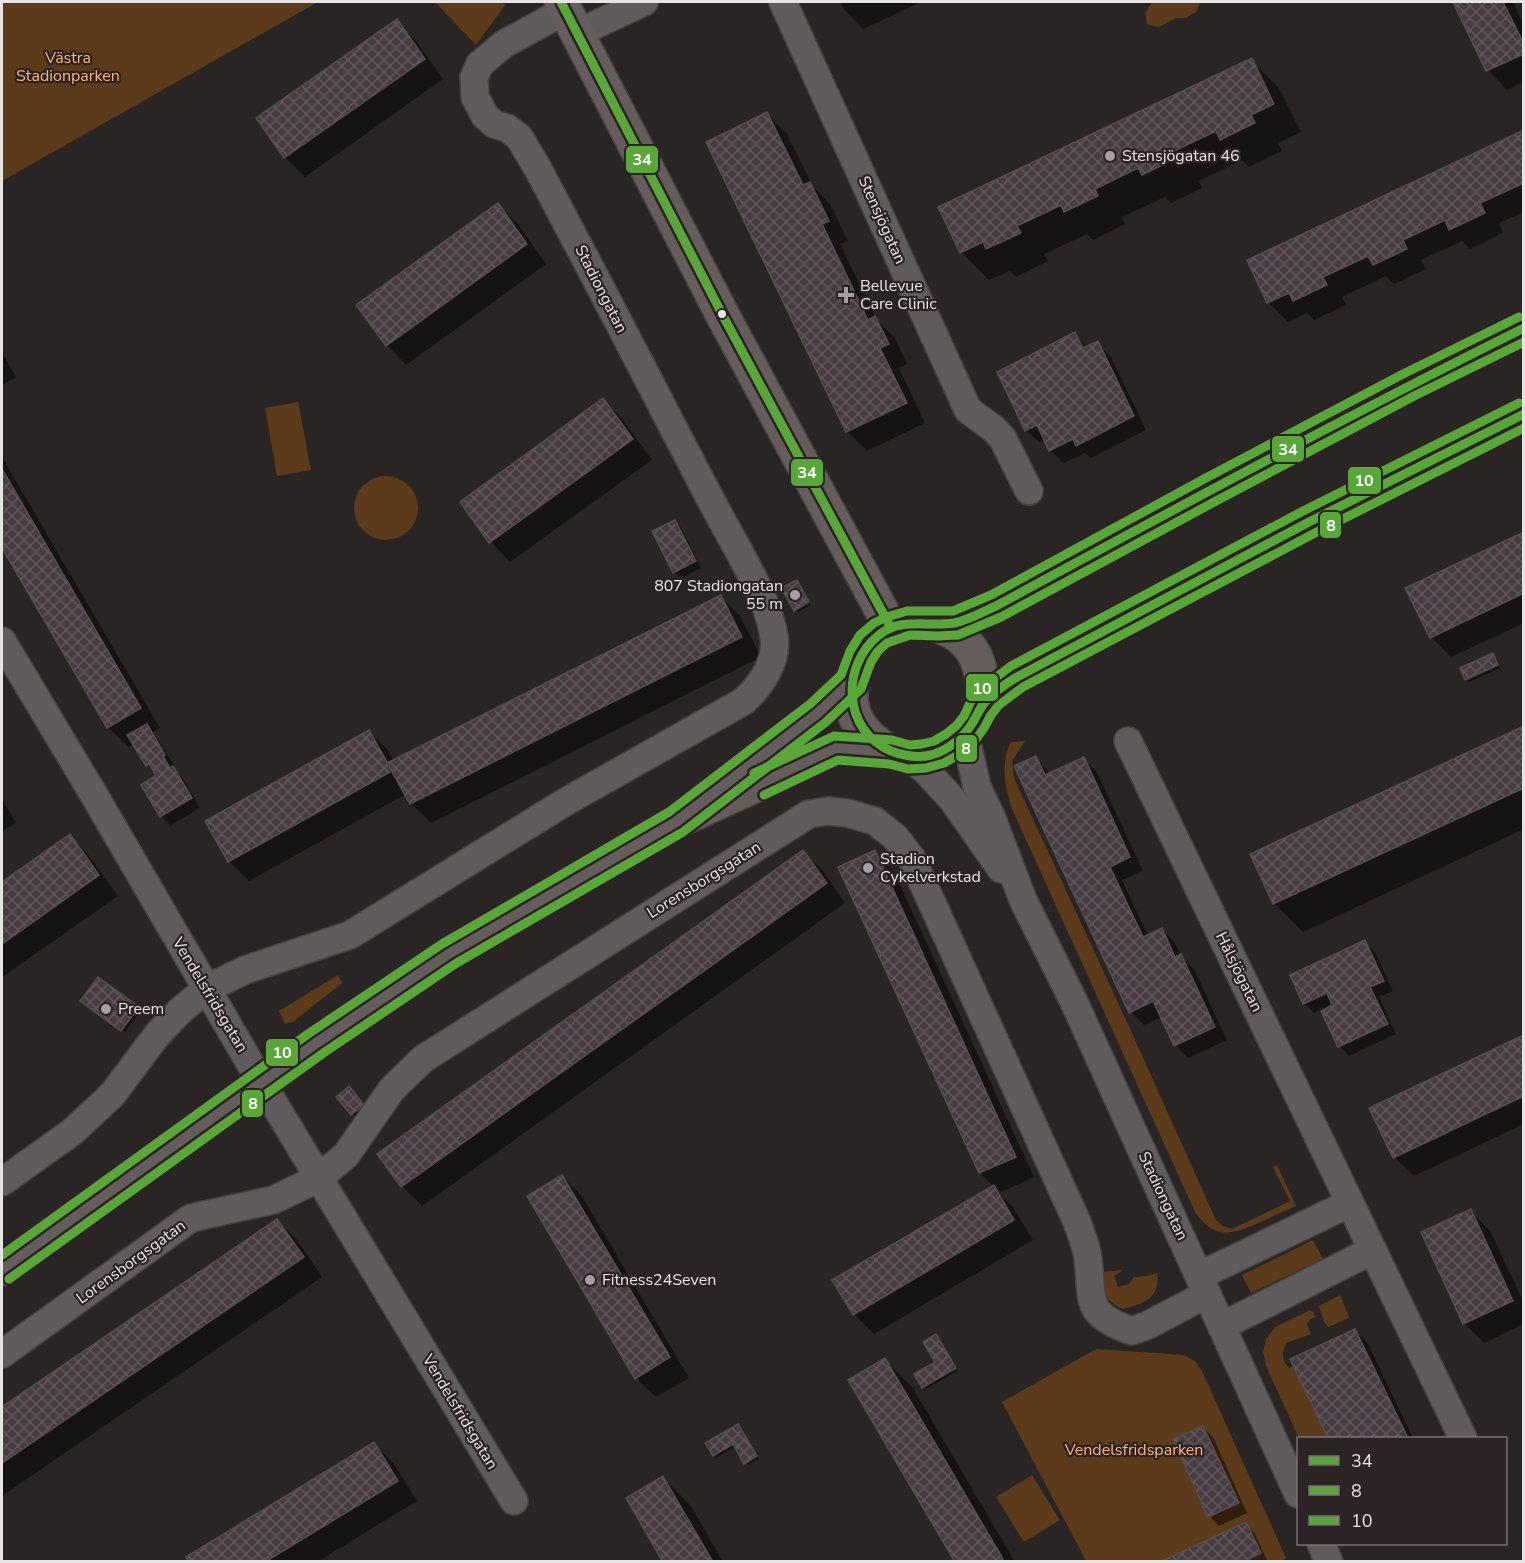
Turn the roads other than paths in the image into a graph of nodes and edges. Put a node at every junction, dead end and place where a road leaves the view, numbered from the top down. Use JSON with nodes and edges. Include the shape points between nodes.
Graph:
{"nodes":[{"id":1,"x":644,"y":2,"type":"edge"},
{"id":2,"x":783,"y":2,"type":"edge"},
{"id":3,"x":568,"y":15,"type":"edge"},
{"id":4,"x":1524,"y":328,"type":"edge"},
{"id":5,"x":1524,"y":414,"type":"edge"},
{"id":6,"x":1029,"y":491,"type":"dead end"},
{"id":7,"x":936,"y":624,"type":"junction"},
{"id":8,"x":891,"y":628,"type":"junction"},
{"id":9,"x":2,"y":641,"type":"edge"},
{"id":10,"x":851,"y":682,"type":"junction"},
{"id":11,"x":973,"y":721,"type":"junction"},
{"id":12,"x":1128,"y":741,"type":"dead end"},
{"id":13,"x":900,"y":754,"type":"junction"},
{"id":14,"x":676,"y":822,"type":"junction"},
{"id":15,"x":1023,"y":900,"type":"junction"},
{"id":16,"x":206,"y":989,"type":"junction"},
{"id":17,"x":261,"y":1082,"type":"junction"},
{"id":18,"x":319,"y":1178,"type":"junction"},
{"id":19,"x":2,"y":1182,"type":"edge"},
{"id":20,"x":1350,"y":1203,"type":"junction"},
{"id":21,"x":1373,"y":1251,"type":"junction"},
{"id":22,"x":2,"y":1269,"type":"edge"},
{"id":23,"x":1203,"y":1285,"type":"junction"},
{"id":24,"x":1222,"y":1326,"type":"junction"},
{"id":25,"x":2,"y":1354,"type":"edge"},
{"id":26,"x":1463,"y":1437,"type":"edge"},
{"id":27,"x":1297,"y":1490,"type":"edge"},
{"id":28,"x":514,"y":1502,"type":"dead end"},
{"id":29,"x":1321,"y":1545,"type":"edge"},
{"id":30,"x":1329,"y":1562,"type":"edge"}],
"edges":[{"from":1,"to":3,"type":"street"},
{"from":2,"to":6,"type":"street","name":"Stensjögatan","via":[[968,410],[1002,439]]},
{"from":3,"to":8,"type":"main road","via":[[722,314]]},
{"from":3,"to":16,"type":"street","name":"Stadiongatan","via":[[504,44],[480,64],[474,77],[475,97],[485,116],[519,137],[538,169],[760,591],[775,639],[774,654],[761,682],[744,701],[567,801],[350,935],[245,970]]},
{"from":4,"to":7,"type":"main road","via":[[1220,484],[996,606],[955,623]]},
{"from":5,"to":11,"type":"main road","via":[[1309,522],[1017,677],[991,696]]},
{"from":7,"to":8,"type":"main road","via":[[909,623]]},
{"from":7,"to":11,"type":"main road","via":[[958,636],[972,651],[981,670],[983,690]]},
{"from":8,"to":10,"type":"main road","via":[[869,643]]},
{"from":9,"to":16,"type":"street","name":"Vendelsfridsgatan"},
{"from":10,"to":13,"type":"main road","via":[[855,716],[864,731],[876,744]]},
{"from":10,"to":14,"type":"main road","via":[[818,714]]},
{"from":11,"to":13,"type":"main road","via":[[953,744],[939,752],[924,756]]},
{"from":11,"to":15,"type":"street","name":"Stadiongatan","via":[[977,787]]},
{"from":12,"to":20,"type":"street","name":"Hålsjögatan"},
{"from":13,"to":14,"type":"main road","via":[[836,748]]},
{"from":13,"to":15,"type":"street","name":"Stadiongatan","via":[[926,771],[952,799]]},
{"from":14,"to":17,"type":"main road","via":[[449,954]]},
{"from":15,"to":23,"type":"street","name":"Stadiongatan"},
{"from":16,"to":17,"type":"street","name":"Vendelsfridsgatan"},
{"from":16,"to":19,"type":"street","via":[[157,1035],[112,1095],[72,1132]]},
{"from":17,"to":18,"type":"street","name":"Vendelsfridsgatan"},
{"from":17,"to":22,"type":"main road"},
{"from":18,"to":23,"type":"street","name":"Lorensborgsgatan","via":[[346,1155],[392,1089],[423,1059],[809,813],[847,813],[875,821],[895,837],[912,859],[1077,1222],[1088,1256],[1094,1306],[1116,1326],[1132,1331],[1148,1325]]},
{"from":18,"to":25,"type":"street","name":"Lorensborgsgatan","via":[[273,1200],[191,1218]]},
{"from":18,"to":28,"type":"street","name":"Vendelsfridsgatan"},
{"from":20,"to":21,"type":"street","name":"Hålsjögatan"},
{"from":20,"to":23,"type":"street"},
{"from":21,"to":24,"type":"street"},
{"from":21,"to":26,"type":"street","name":"Hålsjögatan"},
{"from":23,"to":24,"type":"street","name":"Stadiongatan"},
{"from":24,"to":27,"type":"street","name":"Stadiongatan"},
{"from":29,"to":30,"type":"street"}]}
